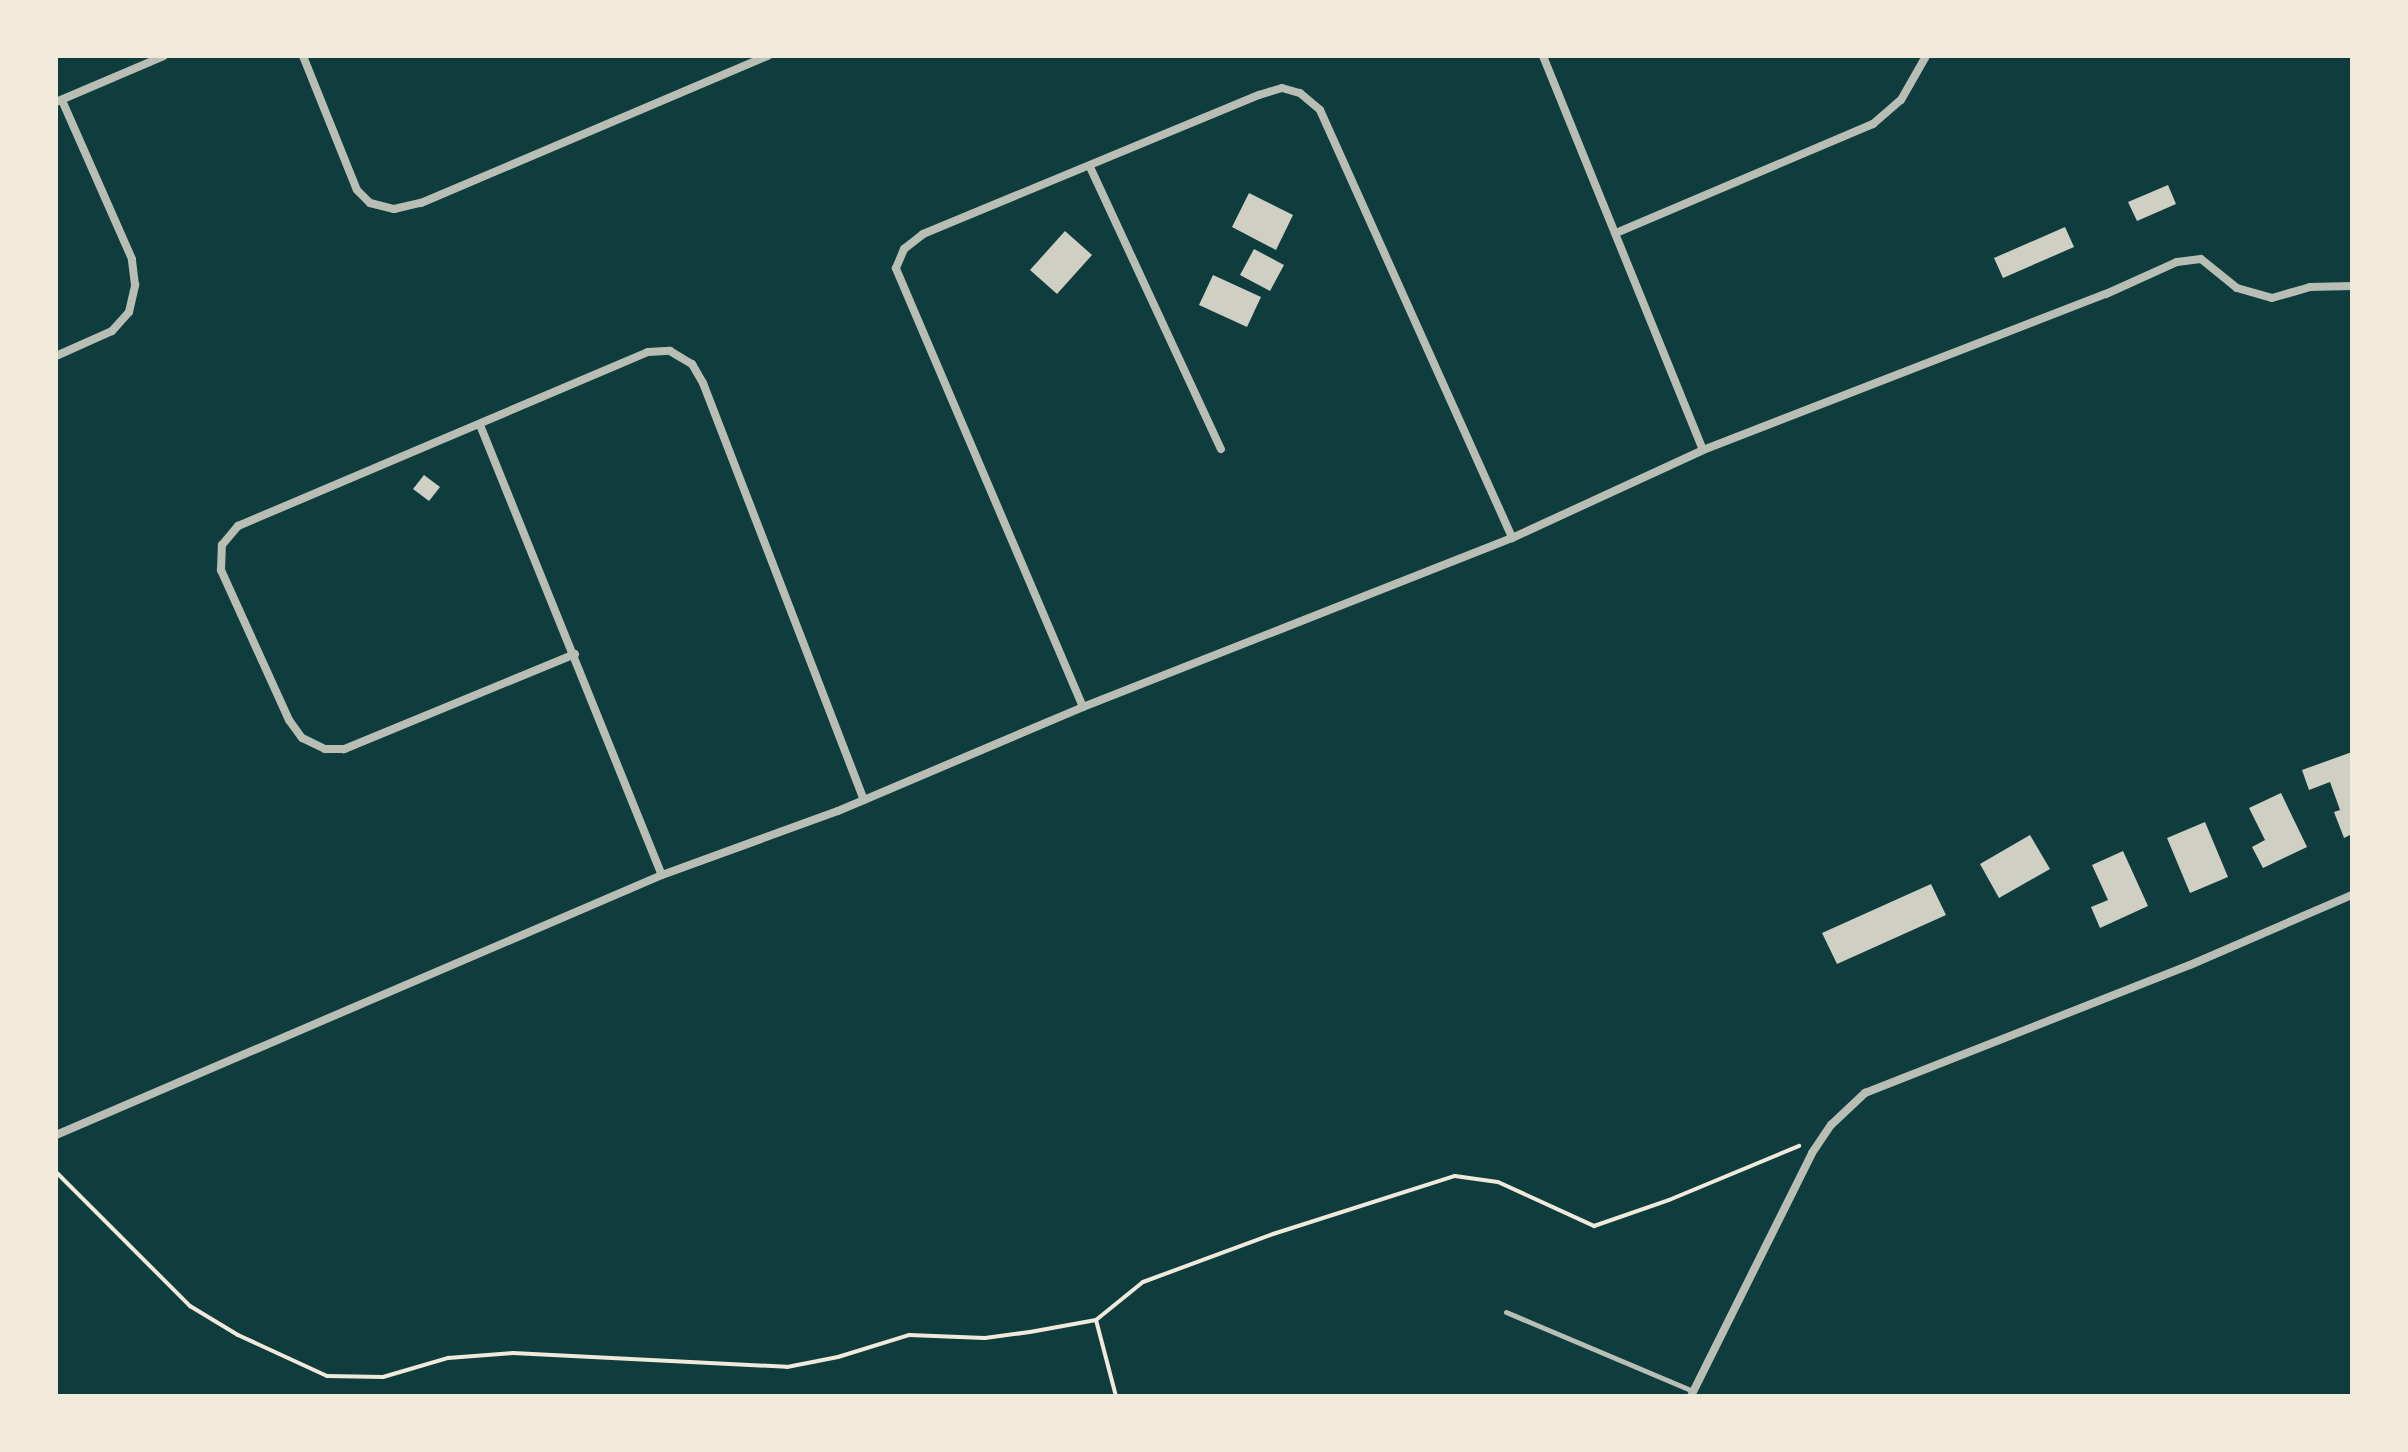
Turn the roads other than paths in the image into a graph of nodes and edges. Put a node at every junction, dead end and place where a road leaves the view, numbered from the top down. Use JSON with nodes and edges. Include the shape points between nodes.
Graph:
{"nodes":[{"id":1,"x":164,"y":56,"type":"edge"},
{"id":2,"x":303,"y":56,"type":"edge"},
{"id":3,"x":768,"y":56,"type":"edge"},
{"id":4,"x":1543,"y":56,"type":"edge"},
{"id":5,"x":1926,"y":56,"type":"edge"},
{"id":6,"x":59,"y":101,"type":"edge"},
{"id":7,"x":1090,"y":167,"type":"junction"},
{"id":8,"x":1616,"y":233,"type":"junction"},
{"id":9,"x":2352,"y":286,"type":"edge"},
{"id":10,"x":56,"y":356,"type":"edge"},
{"id":11,"x":480,"y":425,"type":"junction"},
{"id":12,"x":1221,"y":449,"type":"dead end"},
{"id":13,"x":1703,"y":450,"type":"junction"},
{"id":14,"x":1512,"y":538,"type":"junction"},
{"id":15,"x":575,"y":654,"type":"junction"},
{"id":16,"x":1083,"y":707,"type":"junction"},
{"id":17,"x":864,"y":800,"type":"junction"},
{"id":18,"x":662,"y":875,"type":"junction"},
{"id":19,"x":2352,"y":895,"type":"edge"},
{"id":20,"x":56,"y":1135,"type":"edge"},
{"id":21,"x":1506,"y":1312,"type":"dead end"},
{"id":22,"x":1692,"y":1394,"type":"edge"}],
"edges":[{"from":1,"to":6,"type":"street"},
{"from":2,"to":3,"type":"street","via":[[357,190],[370,203],[394,209],[421,203]]},
{"from":4,"to":8,"type":"street"},
{"from":5,"to":8,"type":"street","via":[[1901,100],[1873,124]]},
{"from":6,"to":10,"type":"street","via":[[132,259],[135,285],[129,312],[112,331]]},
{"from":7,"to":12,"type":"street"},
{"from":7,"to":14,"type":"street","via":[[1282,88],[1300,93],[1320,110]]},
{"from":7,"to":16,"type":"street","via":[[923,234],[904,249],[896,268]]},
{"from":8,"to":13,"type":"street"},
{"from":9,"to":13,"type":"street","via":[[2310,287],[2272,298],[2237,288],[2208,263],[2188,258]]},
{"from":11,"to":15,"type":"street"},
{"from":11,"to":15,"type":"street","via":[[238,526],[222,545],[221,570],[289,720],[302,738],[325,749],[344,749]]},
{"from":11,"to":17,"type":"street","via":[[648,352],[670,351],[692,364]]},
{"from":13,"to":14,"type":"street"},
{"from":14,"to":16,"type":"street"},
{"from":15,"to":18,"type":"street"},
{"from":16,"to":17,"type":"street"},
{"from":17,"to":18,"type":"street"},
{"from":18,"to":20,"type":"street"},
{"from":19,"to":22,"type":"street","via":[[1865,1093],[1831,1125],[1812,1153]]},
{"from":21,"to":22,"type":"lane"}]}
